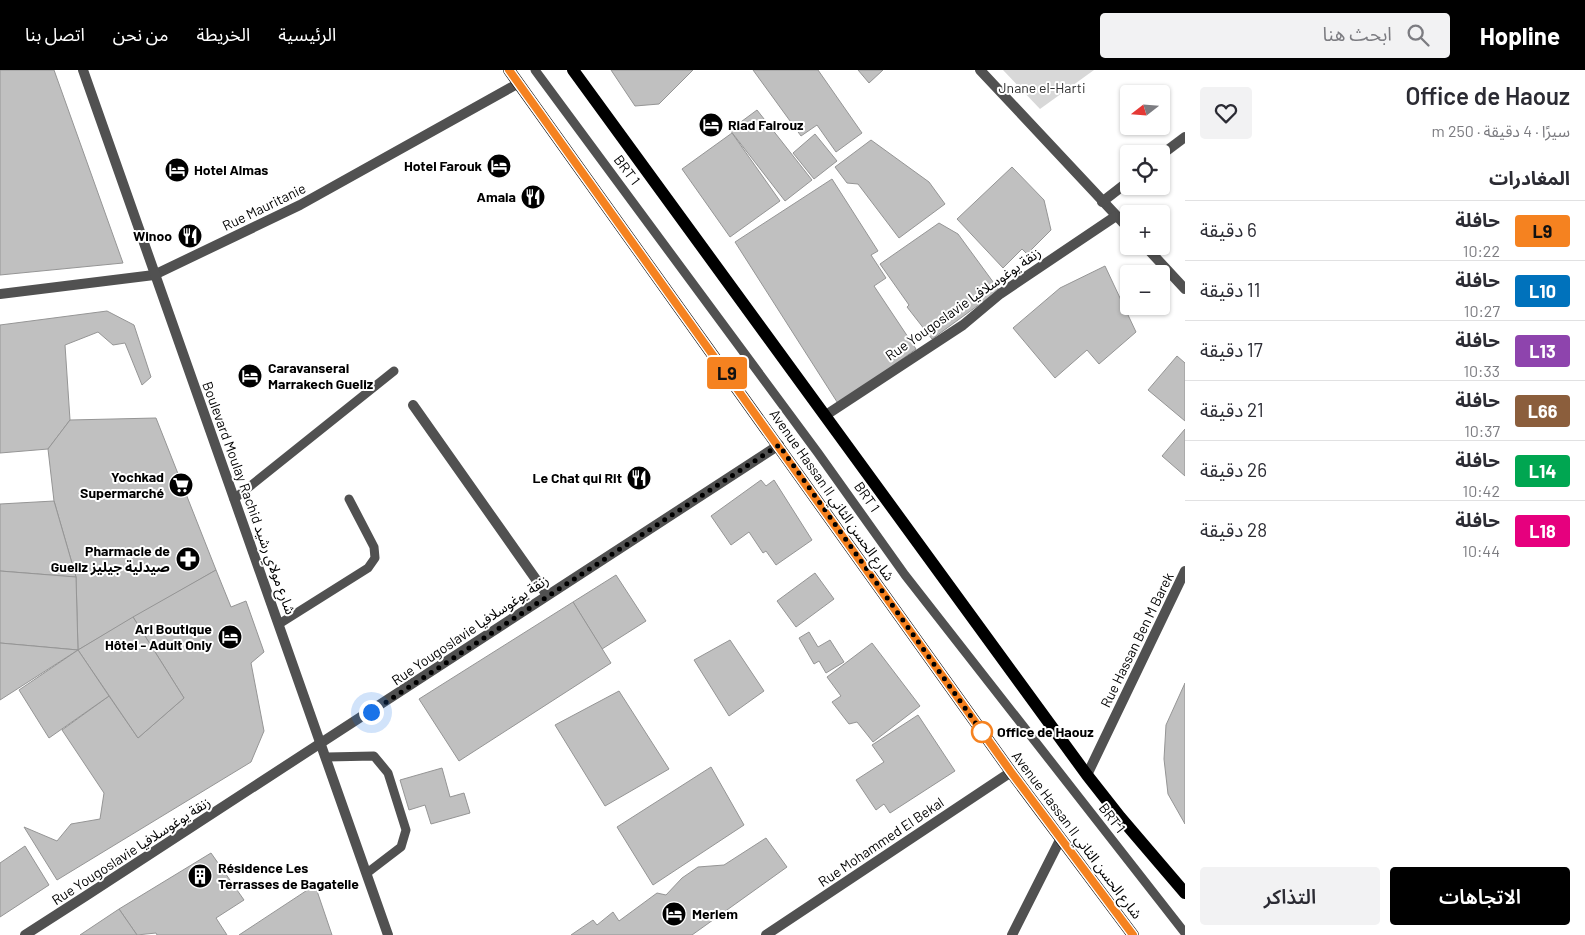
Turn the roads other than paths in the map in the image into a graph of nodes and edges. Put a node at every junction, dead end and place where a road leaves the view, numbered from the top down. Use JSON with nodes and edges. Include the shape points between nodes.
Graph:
{"nodes":[{"id":1,"x":83,"y":70,"type":"edge"},
{"id":2,"x":509,"y":70,"type":"edge"},
{"id":3,"x":536,"y":70,"type":"edge"},
{"id":4,"x":573,"y":70,"type":"edge"},
{"id":5,"x":980,"y":70,"type":"edge"},
{"id":6,"x":519,"y":83,"type":"junction"},
{"id":7,"x":1185,"y":137,"type":"edge"},
{"id":8,"x":1170,"y":148,"type":"edge"},
{"id":9,"x":1120,"y":188,"type":"edge"},
{"id":10,"x":1102,"y":202,"type":"junction"},
{"id":11,"x":1116,"y":216,"type":"junction"},
{"id":12,"x":1120,"y":220,"type":"edge"},
{"id":13,"x":1154,"y":255,"type":"edge"},
{"id":14,"x":154,"y":275,"type":"junction"},
{"id":15,"x":1185,"y":288,"type":"edge"},
{"id":16,"x":0,"y":294,"type":"edge"},
{"id":17,"x":394,"y":371,"type":"dead end"},
{"id":18,"x":413,"y":405,"type":"dead end"},
{"id":19,"x":826,"y":415,"type":"junction"},
{"id":20,"x":779,"y":445,"type":"junction"},
{"id":21,"x":234,"y":499,"type":"junction"},
{"id":22,"x":349,"y":499,"type":"dead end"},
{"id":23,"x":1185,"y":571,"type":"edge"},
{"id":24,"x":547,"y":595,"type":"junction"},
{"id":25,"x":279,"y":624,"type":"junction"},
{"id":26,"x":323,"y":744,"type":"junction"},
{"id":27,"x":327,"y":757,"type":"junction"},
{"id":28,"x":1011,"y":772,"type":"junction"},
{"id":29,"x":1087,"y":775,"type":"junction"},
{"id":30,"x":1060,"y":840,"type":"junction"},
{"id":31,"x":367,"y":873,"type":"junction"},
{"id":32,"x":1185,"y":893,"type":"edge"},
{"id":33,"x":1185,"y":933,"type":"edge"},
{"id":34,"x":25,"y":935,"type":"edge"},
{"id":35,"x":388,"y":935,"type":"edge"},
{"id":36,"x":766,"y":935,"type":"edge"},
{"id":37,"x":1012,"y":935,"type":"edge"},
{"id":38,"x":1133,"y":935,"type":"edge"}],
"edges":[{"from":1,"to":14,"type":"street","name":"Boulevard Moulay Rachid شارع مولاي رشيد"},
{"from":2,"to":6,"type":"main road","name":"Avenue Hassan II شارع الحسن الثاني"},
{"from":3,"to":33,"type":"lane","name":"BRT 1","via":[[905,575]]},
{"from":4,"to":19,"type":"main road"},
{"from":5,"to":10,"type":"street"},
{"from":6,"to":14,"type":"street","name":"Rue Mauritanie","via":[[300,205]]},
{"from":6,"to":20,"type":"main road","name":"Avenue Hassan II شارع الحسن الثاني"},
{"from":7,"to":8,"type":"street"},
{"from":9,"to":10,"type":"street"},
{"from":10,"to":11,"type":"street"},
{"from":11,"to":12,"type":"street"},
{"from":11,"to":19,"type":"street","name":"Rue Yougoslavie زنقة يوغوسلافيا","via":[[1000,294],[963,325]]},
{"from":13,"to":15,"type":"street"},
{"from":14,"to":16,"type":"street","name":"Rue Mauritanie"},
{"from":14,"to":21,"type":"street","name":"Boulevard Moulay Rachid شارع مولاي رشيد"},
{"from":17,"to":21,"type":"lane"},
{"from":18,"to":24,"type":"street"},
{"from":19,"to":29,"type":"main road"},
{"from":20,"to":24,"type":"street","name":"Rue Yougoslavie زنقة يوغوسلافيا"},
{"from":20,"to":28,"type":"main road","name":"Avenue Hassan II شارع الحسن الثاني"},
{"from":21,"to":25,"type":"street","name":"Boulevard Moulay Rachid شارع مولاي رشيد"},
{"from":22,"to":25,"type":"lane","via":[[374,547],[375,558],[368,568]]},
{"from":23,"to":29,"type":"street","name":"Rue Hassan Ben M Barek"},
{"from":24,"to":26,"type":"street","name":"Rue Yougoslavie زنقة يوغوسلافيا"},
{"from":25,"to":26,"type":"street","name":"Boulevard Moulay Rachid شارع مولاي رشيد"},
{"from":26,"to":27,"type":"street","name":"Boulevard Moulay Rachid شارع مولاي رشيد"},
{"from":26,"to":34,"type":"street","name":"Rue Yougoslavie زنقة يوغوسلافيا"},
{"from":27,"to":31,"type":"street","name":"Boulevard Moulay Rachid شارع مولاي رشيد"},
{"from":27,"to":31,"type":"lane","via":[[374,756],[388,773],[406,830],[401,848]]},
{"from":28,"to":30,"type":"main road","name":"Avenue Hassan II شارع الحسن الثاني"},
{"from":28,"to":36,"type":"street","name":"Rue Mohammed El Bekal"},
{"from":29,"to":32,"type":"main road"},
{"from":30,"to":37,"type":"street"},
{"from":30,"to":38,"type":"main road","name":"Avenue Hassan II شارع الحسن الثاني"},
{"from":31,"to":35,"type":"street","name":"Boulevard Moulay Rachid شارع مولاي رشيد"}]}
